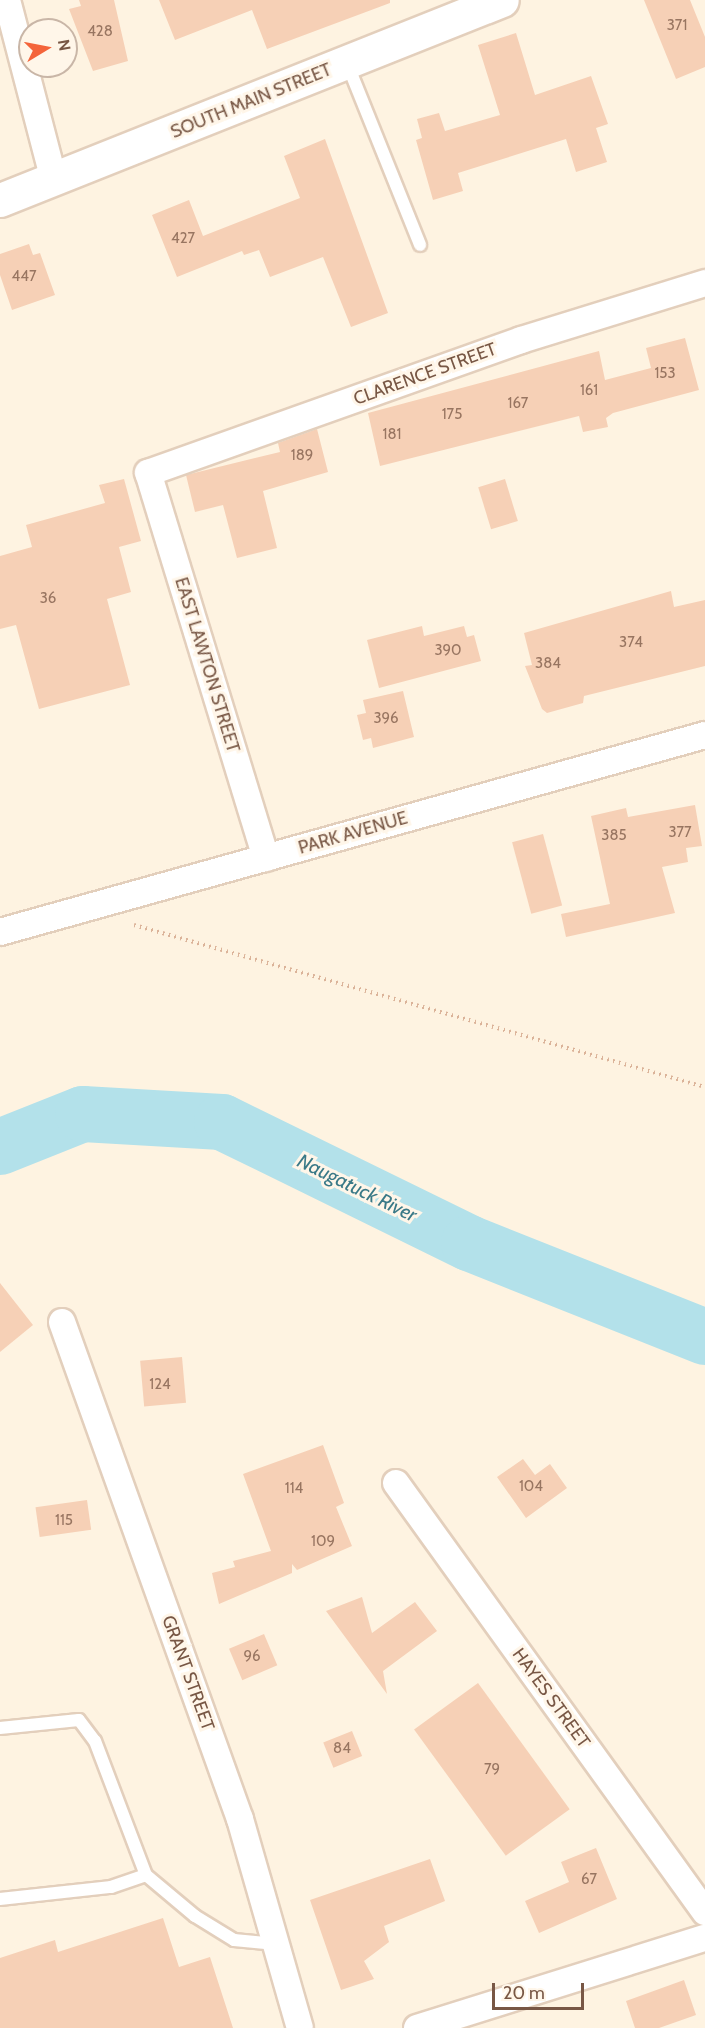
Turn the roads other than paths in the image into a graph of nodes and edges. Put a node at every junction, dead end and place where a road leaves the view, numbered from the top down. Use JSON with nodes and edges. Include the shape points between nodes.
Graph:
{"nodes":[{"id":1,"x":7,"y":0,"type":"edge"},
{"id":2,"x":502,"y":0,"type":"edge"},
{"id":3,"x":346,"y":62,"type":"junction"},
{"id":4,"x":54,"y":180,"type":"junction"},
{"id":5,"x":0,"y":200,"type":"edge"},
{"id":6,"x":420,"y":245,"type":"dead end"},
{"id":7,"x":705,"y":283,"type":"edge"},
{"id":8,"x":148,"y":473,"type":"joint"},
{"id":9,"x":705,"y":735,"type":"edge"},
{"id":10,"x":266,"y":858,"type":"junction"},
{"id":11,"x":0,"y":932,"type":"edge"},
{"id":12,"x":62,"y":1322,"type":"dead end"},
{"id":13,"x":396,"y":1483,"type":"dead end"},
{"id":14,"x":0,"y":1728,"type":"edge"},
{"id":15,"x":146,"y":1875,"type":"junction"},
{"id":16,"x":0,"y":1899,"type":"edge"},
{"id":17,"x":705,"y":1912,"type":"edge"},
{"id":18,"x":705,"y":1938,"type":"edge"},
{"id":19,"x":276,"y":1944,"type":"junction"},
{"id":20,"x":300,"y":2028,"type":"edge"},
{"id":21,"x":417,"y":2028,"type":"edge"}],
"edges":[{"from":1,"to":4,"type":"street"},
{"from":2,"to":3,"type":"main road","name":"SOUTH MAIN STREET"},
{"from":3,"to":4,"type":"main road","name":"SOUTH MAIN STREET"},
{"from":3,"to":6,"type":"lane"},
{"from":4,"to":5,"type":"main road","name":"SOUTH MAIN STREET"},
{"from":7,"to":8,"type":"street","name":"CLARENCE STREET","via":[[520,340]]},
{"from":8,"to":10,"type":"street","name":"EAST LAWTON STREET"},
{"from":9,"to":10,"type":"street","name":"PARK AVENUE"},
{"from":10,"to":11,"type":"street","name":"PARK AVENUE"},
{"from":12,"to":19,"type":"street","name":"GRANT STREET","via":[[240,1819]]},
{"from":13,"to":17,"type":"street","name":"HAYES STREET"},
{"from":14,"to":15,"type":"lane","via":[[79,1720],[95,1741]]},
{"from":15,"to":16,"type":"lane","via":[[111,1887]]},
{"from":15,"to":19,"type":"lane","via":[[195,1916],[234,1940]]},
{"from":18,"to":21,"type":"street"},
{"from":19,"to":20,"type":"street","name":"GRANT STREET"}]}
